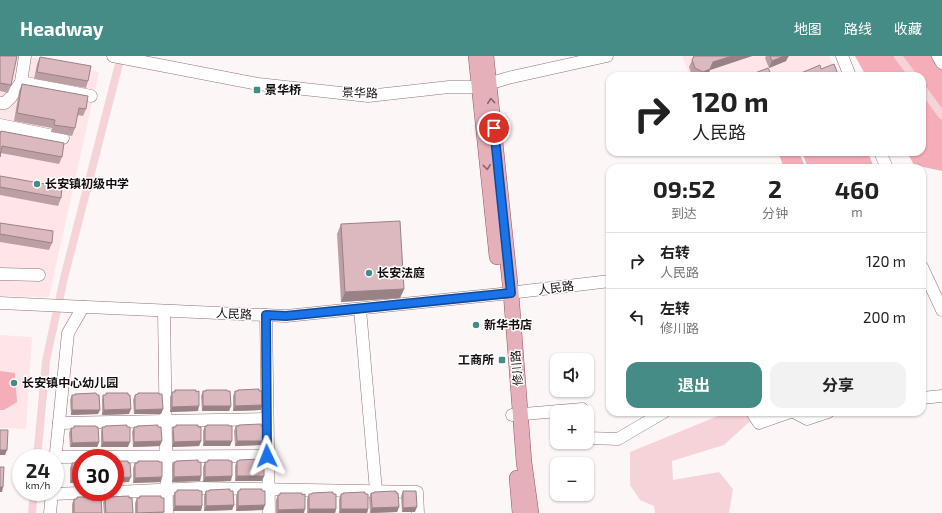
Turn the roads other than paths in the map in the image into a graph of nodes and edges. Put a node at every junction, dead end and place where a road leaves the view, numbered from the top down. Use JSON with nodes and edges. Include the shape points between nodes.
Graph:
{"nodes":[{"id":1,"x":25,"y":56,"type":"edge"},
{"id":2,"x":113,"y":56,"type":"edge"},
{"id":3,"x":476,"y":56,"type":"edge"},
{"id":4,"x":486,"y":56,"type":"edge"},
{"id":5,"x":607,"y":56,"type":"edge"},
{"id":6,"x":842,"y":56,"type":"edge"},
{"id":7,"x":938,"y":56,"type":"edge"},
{"id":8,"x":587,"y":58,"type":"edge"},
{"id":9,"x":147,"y":60,"type":"edge"},
{"id":10,"x":942,"y":63,"type":"edge"},
{"id":11,"x":848,"y":72,"type":"edge"},
{"id":12,"x":21,"y":82,"type":"junction"},
{"id":13,"x":483,"y":85,"type":"junction"},
{"id":14,"x":91,"y":96,"type":"dead end"},
{"id":15,"x":0,"y":103,"type":"edge"},
{"id":16,"x":0,"y":125,"type":"edge"},
{"id":17,"x":63,"y":138,"type":"dead end"},
{"id":18,"x":0,"y":274,"type":"edge"},
{"id":19,"x":39,"y":275,"type":"dead end"},
{"id":20,"x":606,"y":282,"type":"edge"},
{"id":21,"x":926,"y":284,"type":"edge"},
{"id":22,"x":506,"y":294,"type":"junction"},
{"id":23,"x":0,"y":303,"type":"edge"},
{"id":24,"x":81,"y":307,"type":"junction"},
{"id":25,"x":360,"y":309,"type":"junction"},
{"id":26,"x":942,"y":310,"type":"edge"},
{"id":27,"x":164,"y":311,"type":"junction"},
{"id":28,"x":266,"y":315,"type":"junction"},
{"id":29,"x":942,"y":396,"type":"edge"},
{"id":30,"x":926,"y":398,"type":"edge"},
{"id":31,"x":550,"y":412,"type":"edge"},
{"id":32,"x":517,"y":415,"type":"junction"},
{"id":33,"x":657,"y":416,"type":"edge"},
{"id":34,"x":755,"y":416,"type":"edge"},
{"id":35,"x":779,"y":416,"type":"edge"},
{"id":36,"x":801,"y":416,"type":"edge"},
{"id":37,"x":816,"y":416,"type":"edge"},
{"id":38,"x":266,"y":419,"type":"junction"},
{"id":39,"x":165,"y":421,"type":"junction"},
{"id":40,"x":59,"y":423,"type":"junction"},
{"id":41,"x":594,"y":438,"type":"edge"},
{"id":42,"x":56,"y":449,"type":"edge"},
{"id":43,"x":267,"y":456,"type":"junction"},
{"id":44,"x":166,"y":457,"type":"junction"},
{"id":45,"x":64,"y":460,"type":"edge"},
{"id":46,"x":166,"y":489,"type":"junction"},
{"id":47,"x":268,"y":489,"type":"junction"},
{"id":48,"x":124,"y":491,"type":"edge"},
{"id":49,"x":376,"y":491,"type":"junction"},
{"id":50,"x":51,"y":501,"type":"edge"},
{"id":51,"x":50,"y":513,"type":"edge"},
{"id":52,"x":167,"y":513,"type":"edge"},
{"id":53,"x":269,"y":513,"type":"edge"},
{"id":54,"x":418,"y":513,"type":"edge"},
{"id":55,"x":520,"y":513,"type":"edge"},
{"id":56,"x":531,"y":513,"type":"edge"}],
"edges":[{"from":1,"to":12,"type":"street"},
{"from":2,"to":9,"type":"street","name":"景华路"},
{"from":3,"to":13,"type":"main road","name":"修川路"},
{"from":4,"to":13,"type":"main road","name":"修川路"},
{"from":5,"to":8,"type":"street","name":"景华路"},
{"from":6,"to":11,"type":"street"},
{"from":7,"to":10,"type":"street"},
{"from":8,"to":13,"type":"street","name":"景华路"},
{"from":9,"to":13,"type":"street","name":"景华路","via":[[258,84],[368,96]]},
{"from":12,"to":14,"type":"street"},
{"from":12,"to":15,"type":"street","via":[[11,97]]},
{"from":13,"to":22,"type":"main road","name":"修川路"},
{"from":16,"to":17,"type":"street"},
{"from":18,"to":19,"type":"street"},
{"from":20,"to":22,"type":"street","name":"人民路"},
{"from":21,"to":26,"type":"street"},
{"from":22,"to":25,"type":"street","name":"人民路"},
{"from":22,"to":32,"type":"main road","name":"修川路"},
{"from":23,"to":24,"type":"street","name":"人民路"},
{"from":24,"to":27,"type":"street","name":"人民路"},
{"from":24,"to":40,"type":"street","via":[[68,333]]},
{"from":25,"to":28,"type":"street","name":"人民路","via":[[286,316]]},
{"from":25,"to":49,"type":"street"},
{"from":27,"to":28,"type":"street","name":"人民路"},
{"from":27,"to":39,"type":"street"},
{"from":28,"to":38,"type":"street"},
{"from":29,"to":30,"type":"street"},
{"from":31,"to":32,"type":"street"},
{"from":32,"to":55,"type":"main road","name":"修川路"},
{"from":32,"to":56,"type":"main road","name":"修川路"},
{"from":33,"to":41,"type":"street","via":[[618,438]]},
{"from":34,"to":35,"type":"street","via":[[759,423]]},
{"from":36,"to":37,"type":"street","via":[[807,419]]},
{"from":38,"to":39,"type":"street"},
{"from":38,"to":43,"type":"street"},
{"from":39,"to":40,"type":"street"},
{"from":39,"to":44,"type":"street"},
{"from":40,"to":42,"type":"street"},
{"from":43,"to":44,"type":"street"},
{"from":43,"to":47,"type":"street"},
{"from":44,"to":45,"type":"street"},
{"from":44,"to":46,"type":"street"},
{"from":46,"to":47,"type":"street"},
{"from":46,"to":48,"type":"street"},
{"from":46,"to":52,"type":"street"},
{"from":47,"to":49,"type":"street"},
{"from":47,"to":53,"type":"street"},
{"from":49,"to":54,"type":"street","via":[[417,492]]},
{"from":50,"to":51,"type":"street"}]}
